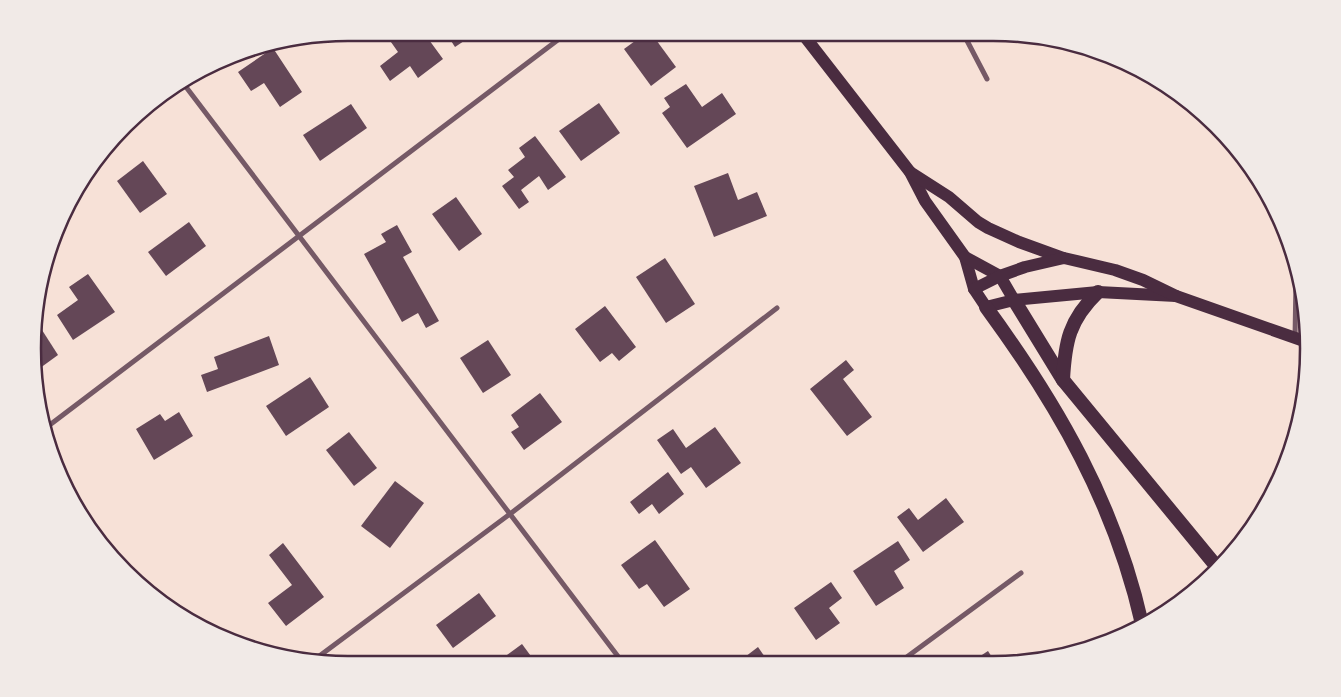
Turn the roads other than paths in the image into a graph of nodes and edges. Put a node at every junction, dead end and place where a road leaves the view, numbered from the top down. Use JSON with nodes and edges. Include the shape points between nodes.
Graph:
{"nodes":[{"id":1,"x":556,"y":41,"type":"edge"},
{"id":2,"x":808,"y":41,"type":"edge"},
{"id":3,"x":967,"y":41,"type":"edge"},
{"id":4,"x":987,"y":79,"type":"dead end"},
{"id":5,"x":186,"y":88,"type":"edge"},
{"id":6,"x":910,"y":172,"type":"junction"},
{"id":7,"x":299,"y":236,"type":"junction"},
{"id":8,"x":965,"y":257,"type":"junction"},
{"id":9,"x":1064,"y":258,"type":"junction"},
{"id":10,"x":1000,"y":276,"type":"junction"},
{"id":11,"x":974,"y":289,"type":"junction"},
{"id":12,"x":1098,"y":292,"type":"junction"},
{"id":13,"x":1176,"y":296,"type":"junction"},
{"id":14,"x":1014,"y":300,"type":"junction"},
{"id":15,"x":986,"y":307,"type":"junction"},
{"id":16,"x":777,"y":308,"type":"dead end"},
{"id":17,"x":1300,"y":340,"type":"edge"},
{"id":18,"x":1063,"y":380,"type":"junction"},
{"id":19,"x":51,"y":423,"type":"edge"},
{"id":20,"x":510,"y":514,"type":"junction"},
{"id":21,"x":1213,"y":562,"type":"edge"},
{"id":22,"x":1021,"y":573,"type":"dead end"},
{"id":23,"x":1140,"y":618,"type":"edge"},
{"id":24,"x":322,"y":654,"type":"edge"},
{"id":25,"x":618,"y":656,"type":"edge"},
{"id":26,"x":908,"y":656,"type":"edge"}],
"edges":[{"from":1,"to":7,"type":"street"},
{"from":2,"to":6,"type":"main road"},
{"from":3,"to":4,"type":"street"},
{"from":5,"to":7,"type":"street"},
{"from":6,"to":8,"type":"main road","via":[[925,201]]},
{"from":6,"to":9,"type":"main road","via":[[945,193],[988,228]]},
{"from":7,"to":19,"type":"street"},
{"from":7,"to":20,"type":"street"},
{"from":8,"to":10,"type":"main road"},
{"from":8,"to":11,"type":"main road"},
{"from":9,"to":10,"type":"main road"},
{"from":9,"to":13,"type":"main road","via":[[1115,270]]},
{"from":10,"to":11,"type":"main road"},
{"from":10,"to":14,"type":"main road"},
{"from":11,"to":15,"type":"main road"},
{"from":12,"to":13,"type":"main road"},
{"from":12,"to":14,"type":"main road"},
{"from":12,"to":18,"type":"highway","via":[[1074,323],[1067,341]]},
{"from":13,"to":17,"type":"main road"},
{"from":14,"to":15,"type":"main road"},
{"from":14,"to":18,"type":"highway"},
{"from":15,"to":23,"type":"highway","via":[[1018,351],[1080,454],[1124,555]]},
{"from":16,"to":20,"type":"street"},
{"from":18,"to":21,"type":"highway"},
{"from":20,"to":24,"type":"street"},
{"from":20,"to":25,"type":"street"},
{"from":22,"to":26,"type":"street"}]}
